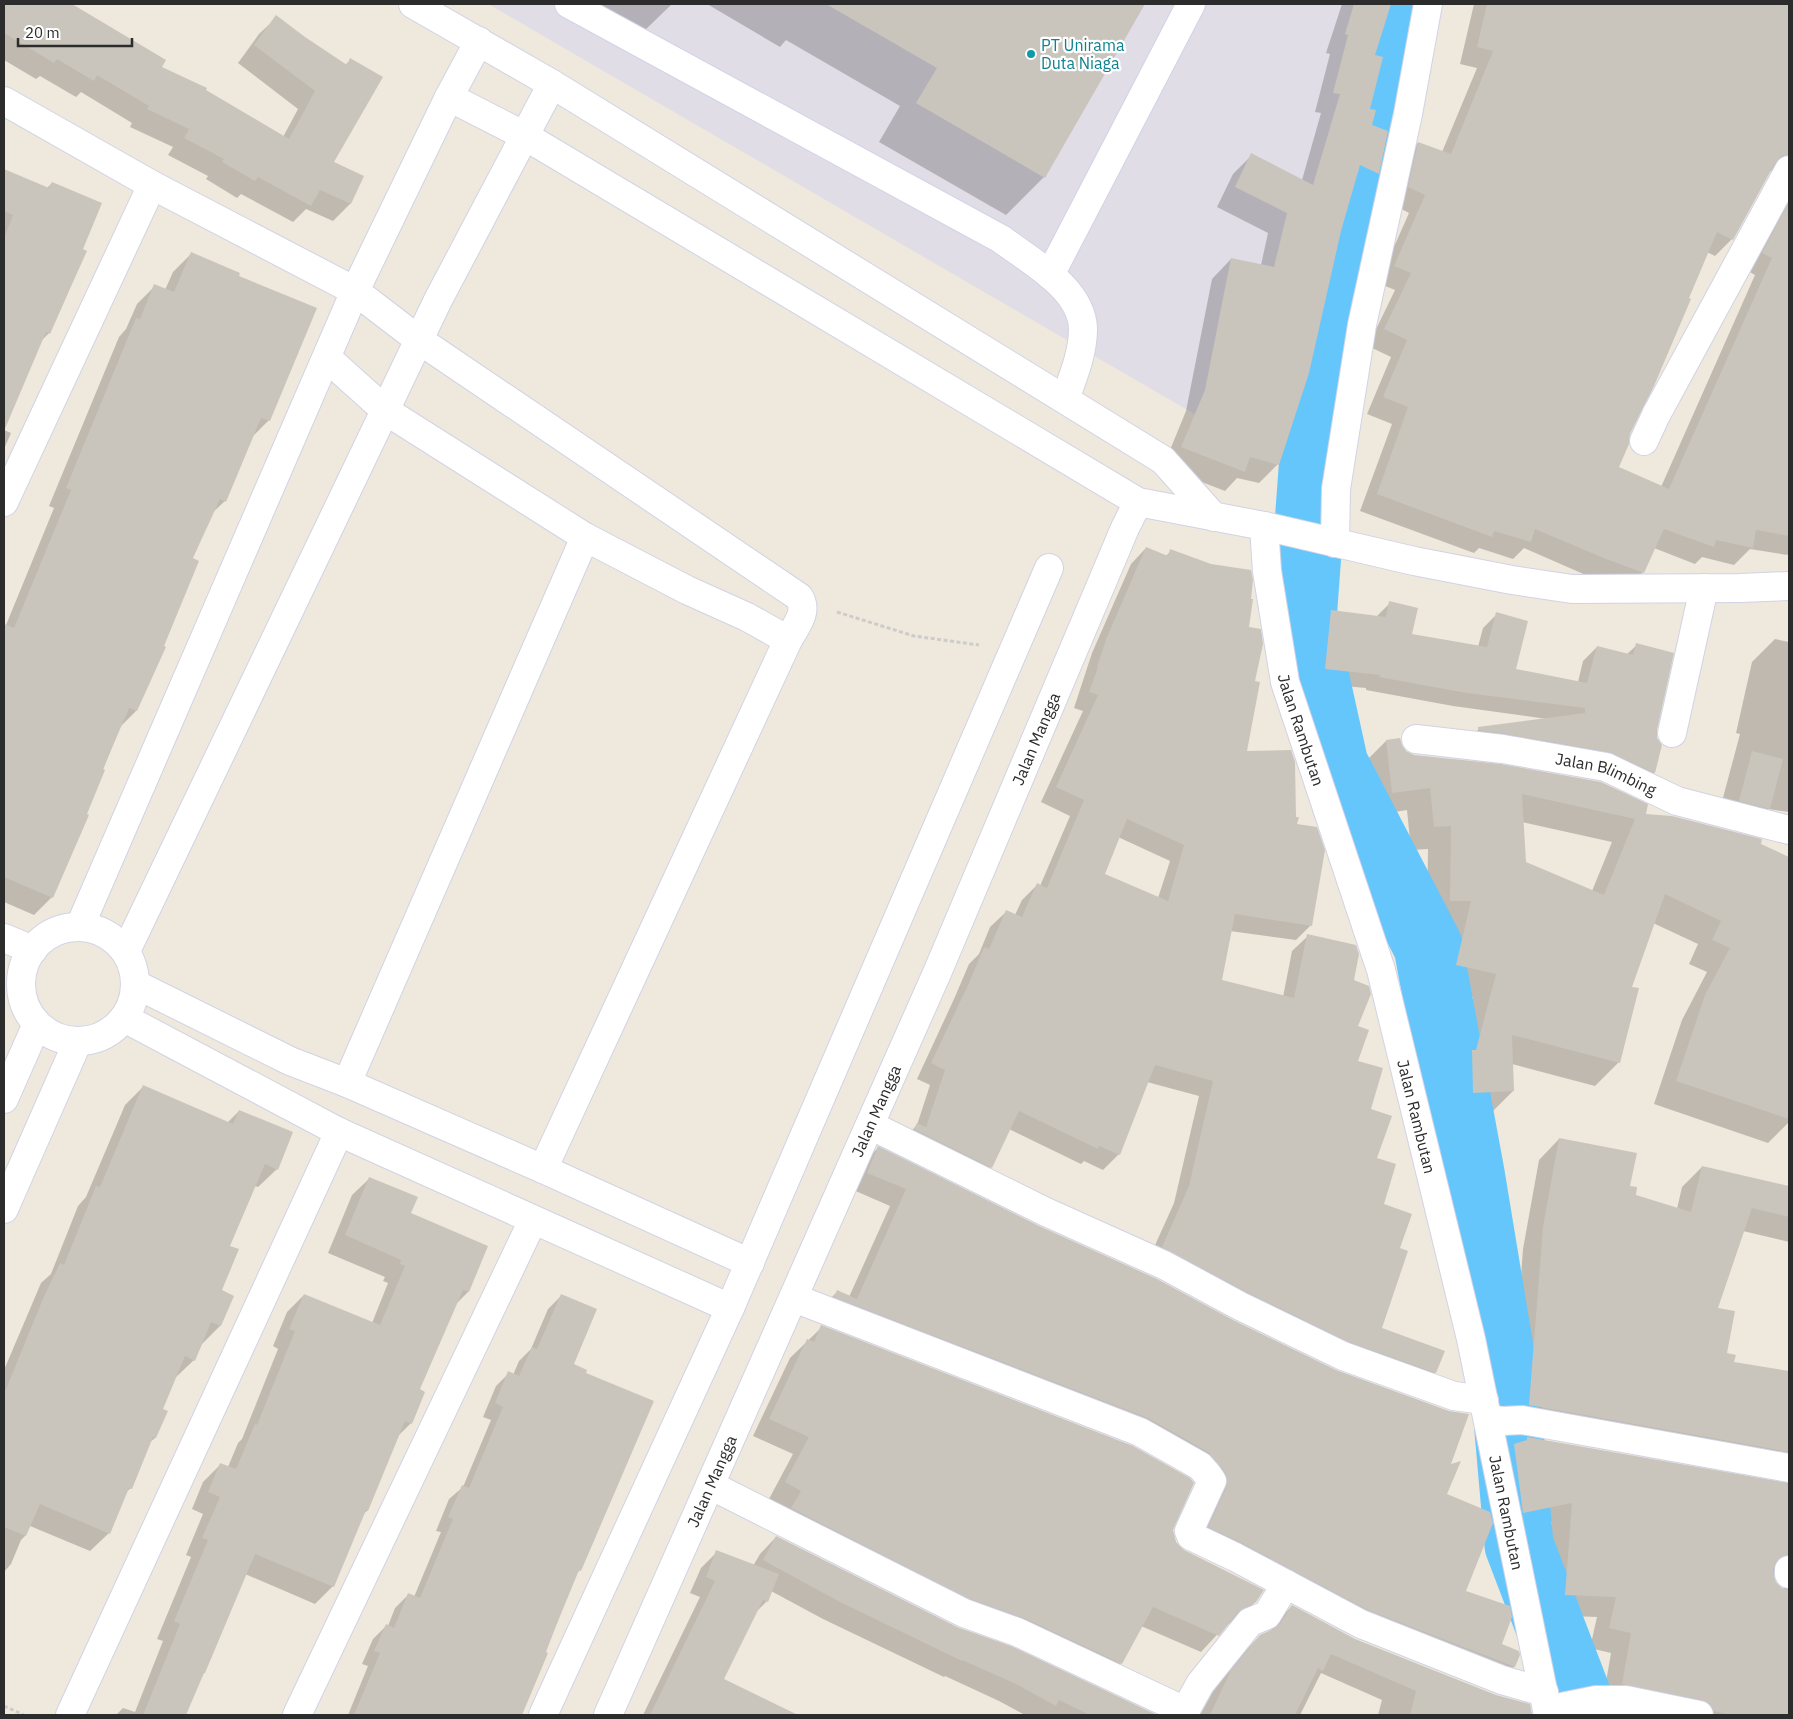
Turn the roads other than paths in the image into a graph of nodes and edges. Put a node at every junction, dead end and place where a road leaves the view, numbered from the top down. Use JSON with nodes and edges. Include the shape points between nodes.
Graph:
{"nodes":[{"id":1,"x":412,"y":4,"type":"edge"},
{"id":2,"x":569,"y":4,"type":"edge"},
{"id":3,"x":1191,"y":4,"type":"edge"},
{"id":4,"x":1428,"y":4,"type":"edge"},
{"id":5,"x":479,"y":41,"type":"junction"},
{"id":6,"x":552,"y":84,"type":"junction"},
{"id":7,"x":449,"y":97,"type":"junction"},
{"id":8,"x":4,"y":101,"type":"edge"},
{"id":9,"x":525,"y":136,"type":"junction"},
{"id":10,"x":1789,"y":170,"type":"edge"},
{"id":11,"x":152,"y":185,"type":"junction"},
{"id":12,"x":1050,"y":275,"type":"junction"},
{"id":13,"x":354,"y":291,"type":"junction"},
{"id":14,"x":419,"y":340,"type":"junction"},
{"id":15,"x":327,"y":358,"type":"junction"},
{"id":16,"x":1065,"y":399,"type":"junction"},
{"id":17,"x":386,"y":412,"type":"junction"},
{"id":18,"x":1644,"y":441,"type":"dead end"},
{"id":19,"x":4,"y":502,"type":"edge"},
{"id":20,"x":1138,"y":502,"type":"junction"},
{"id":21,"x":1214,"y":517,"type":"junction"},
{"id":22,"x":1264,"y":526,"type":"junction"},
{"id":23,"x":585,"y":537,"type":"junction"},
{"id":24,"x":1332,"y":542,"type":"junction"},
{"id":25,"x":1049,"y":568,"type":"dead end"},
{"id":26,"x":1789,"y":586,"type":"edge"},
{"id":27,"x":1704,"y":588,"type":"junction"},
{"id":28,"x":788,"y":640,"type":"junction"},
{"id":29,"x":1672,"y":734,"type":"dead end"},
{"id":30,"x":1416,"y":739,"type":"dead end"},
{"id":31,"x":1789,"y":830,"type":"edge"},
{"id":32,"x":80,"y":926,"type":"junction"},
{"id":33,"x":4,"y":938,"type":"edge"},
{"id":34,"x":33,"y":950,"type":"junction"},
{"id":35,"x":126,"y":951,"type":"junction"},
{"id":36,"x":13,"y":980,"type":"edge"},
{"id":37,"x":136,"y":984,"type":"junction"},
{"id":38,"x":124,"y":1018,"type":"junction"},
{"id":39,"x":37,"y":1024,"type":"junction"},
{"id":40,"x":78,"y":1041,"type":"junction"},
{"id":41,"x":347,"y":1083,"type":"junction"},
{"id":42,"x":4,"y":1099,"type":"edge"},
{"id":43,"x":870,"y":1125,"type":"junction"},
{"id":44,"x":339,"y":1132,"type":"junction"},
{"id":45,"x":543,"y":1169,"type":"junction"},
{"id":46,"x":4,"y":1209,"type":"edge"},
{"id":47,"x":533,"y":1220,"type":"junction"},
{"id":48,"x":750,"y":1263,"type":"junction"},
{"id":49,"x":794,"y":1298,"type":"junction"},
{"id":50,"x":730,"y":1308,"type":"junction"},
{"id":51,"x":1500,"y":1415,"type":"junction"},
{"id":52,"x":1789,"y":1468,"type":"edge"},
{"id":53,"x":710,"y":1485,"type":"junction"},
{"id":54,"x":1286,"y":1584,"type":"junction"},
{"id":55,"x":1552,"y":1706,"type":"edge"},
{"id":56,"x":1184,"y":1713,"type":"edge"},
{"id":57,"x":611,"y":1714,"type":"edge"},
{"id":58,"x":70,"y":1715,"type":"edge"},
{"id":59,"x":297,"y":1715,"type":"edge"},
{"id":60,"x":542,"y":1715,"type":"edge"},
{"id":61,"x":1699,"y":1715,"type":"edge"}],
"edges":[{"from":1,"to":5,"type":"street"},
{"from":2,"to":12,"type":"street","via":[[1000,240]]},
{"from":3,"to":12,"type":"street"},
{"from":4,"to":24,"type":"street","via":[[1408,114],[1362,325],[1336,489]]},
{"from":5,"to":6,"type":"street"},
{"from":5,"to":7,"type":"street"},
{"from":6,"to":9,"type":"street"},
{"from":6,"to":16,"type":"street"},
{"from":7,"to":9,"type":"street"},
{"from":7,"to":13,"type":"street"},
{"from":8,"to":11,"type":"street"},
{"from":9,"to":14,"type":"street"},
{"from":9,"to":20,"type":"street"},
{"from":10,"to":18,"type":"street"},
{"from":11,"to":13,"type":"street"},
{"from":11,"to":19,"type":"street"},
{"from":12,"to":16,"type":"street","via":[[1063,285],[1080,312],[1083,329],[1078,362]]},
{"from":13,"to":14,"type":"street"},
{"from":13,"to":15,"type":"street"},
{"from":14,"to":17,"type":"street"},
{"from":14,"to":28,"type":"street","via":[[799,597],[803,610]]},
{"from":15,"to":17,"type":"street"},
{"from":15,"to":32,"type":"street"},
{"from":16,"to":21,"type":"street","via":[[1163,460]]},
{"from":17,"to":23,"type":"street"},
{"from":17,"to":35,"type":"street"},
{"from":20,"to":21,"type":"street"},
{"from":20,"to":43,"type":"street","name":"Jalan Mangga"},
{"from":21,"to":22,"type":"street"},
{"from":22,"to":24,"type":"street"},
{"from":22,"to":51,"type":"street","name":"Jalan Rambutan","via":[[1267,571],[1285,682],[1381,970],[1472,1339]]},
{"from":23,"to":28,"type":"street"},
{"from":23,"to":41,"type":"street"},
{"from":24,"to":27,"type":"street","via":[[1414,561],[1572,589]]},
{"from":25,"to":48,"type":"street"},
{"from":26,"to":27,"type":"street"},
{"from":27,"to":29,"type":"street"},
{"from":28,"to":45,"type":"street"},
{"from":30,"to":31,"type":"street","name":"Jalan Blimbing","via":[[1503,748],[1606,767],[1677,801]]},
{"from":32,"to":34,"type":"street","via":[[62,929],[46,937]]},
{"from":32,"to":35,"type":"street","via":[[97,929]]},
{"from":33,"to":34,"type":"street"},
{"from":34,"to":36,"type":"street"},
{"from":35,"to":37,"type":"street"},
{"from":36,"to":39,"type":"street"},
{"from":37,"to":38,"type":"street"},
{"from":37,"to":41,"type":"street","via":[[290,1060]]},
{"from":38,"to":40,"type":"street","via":[[111,1031]]},
{"from":38,"to":44,"type":"street"},
{"from":39,"to":40,"type":"street","via":[[56,1036]]},
{"from":39,"to":42,"type":"street"},
{"from":40,"to":46,"type":"street"},
{"from":41,"to":45,"type":"street"},
{"from":43,"to":49,"type":"street","name":"Jalan Mangga"},
{"from":43,"to":51,"type":"street","via":[[1046,1212],[1164,1265],[1343,1356]]},
{"from":44,"to":47,"type":"street"},
{"from":44,"to":58,"type":"street"},
{"from":45,"to":48,"type":"street"},
{"from":47,"to":50,"type":"street"},
{"from":47,"to":59,"type":"street"},
{"from":48,"to":50,"type":"street"},
{"from":49,"to":53,"type":"street","name":"Jalan Mangga"},
{"from":49,"to":54,"type":"street","via":[[1140,1432],[1200,1466],[1212,1481],[1189,1531],[1192,1536]]},
{"from":50,"to":60,"type":"street"},
{"from":51,"to":52,"type":"street"},
{"from":51,"to":55,"type":"street","name":"Jalan Rambutan"},
{"from":53,"to":56,"type":"street","via":[[964,1613],[1017,1632]]},
{"from":53,"to":57,"type":"street","name":"Jalan Mangga"},
{"from":54,"to":55,"type":"street","via":[[1368,1627],[1502,1680]]},
{"from":54,"to":56,"type":"street","via":[[1267,1615],[1250,1622],[1200,1684]]},
{"from":55,"to":61,"type":"street","via":[[1596,1700],[1635,1701]]}]}
